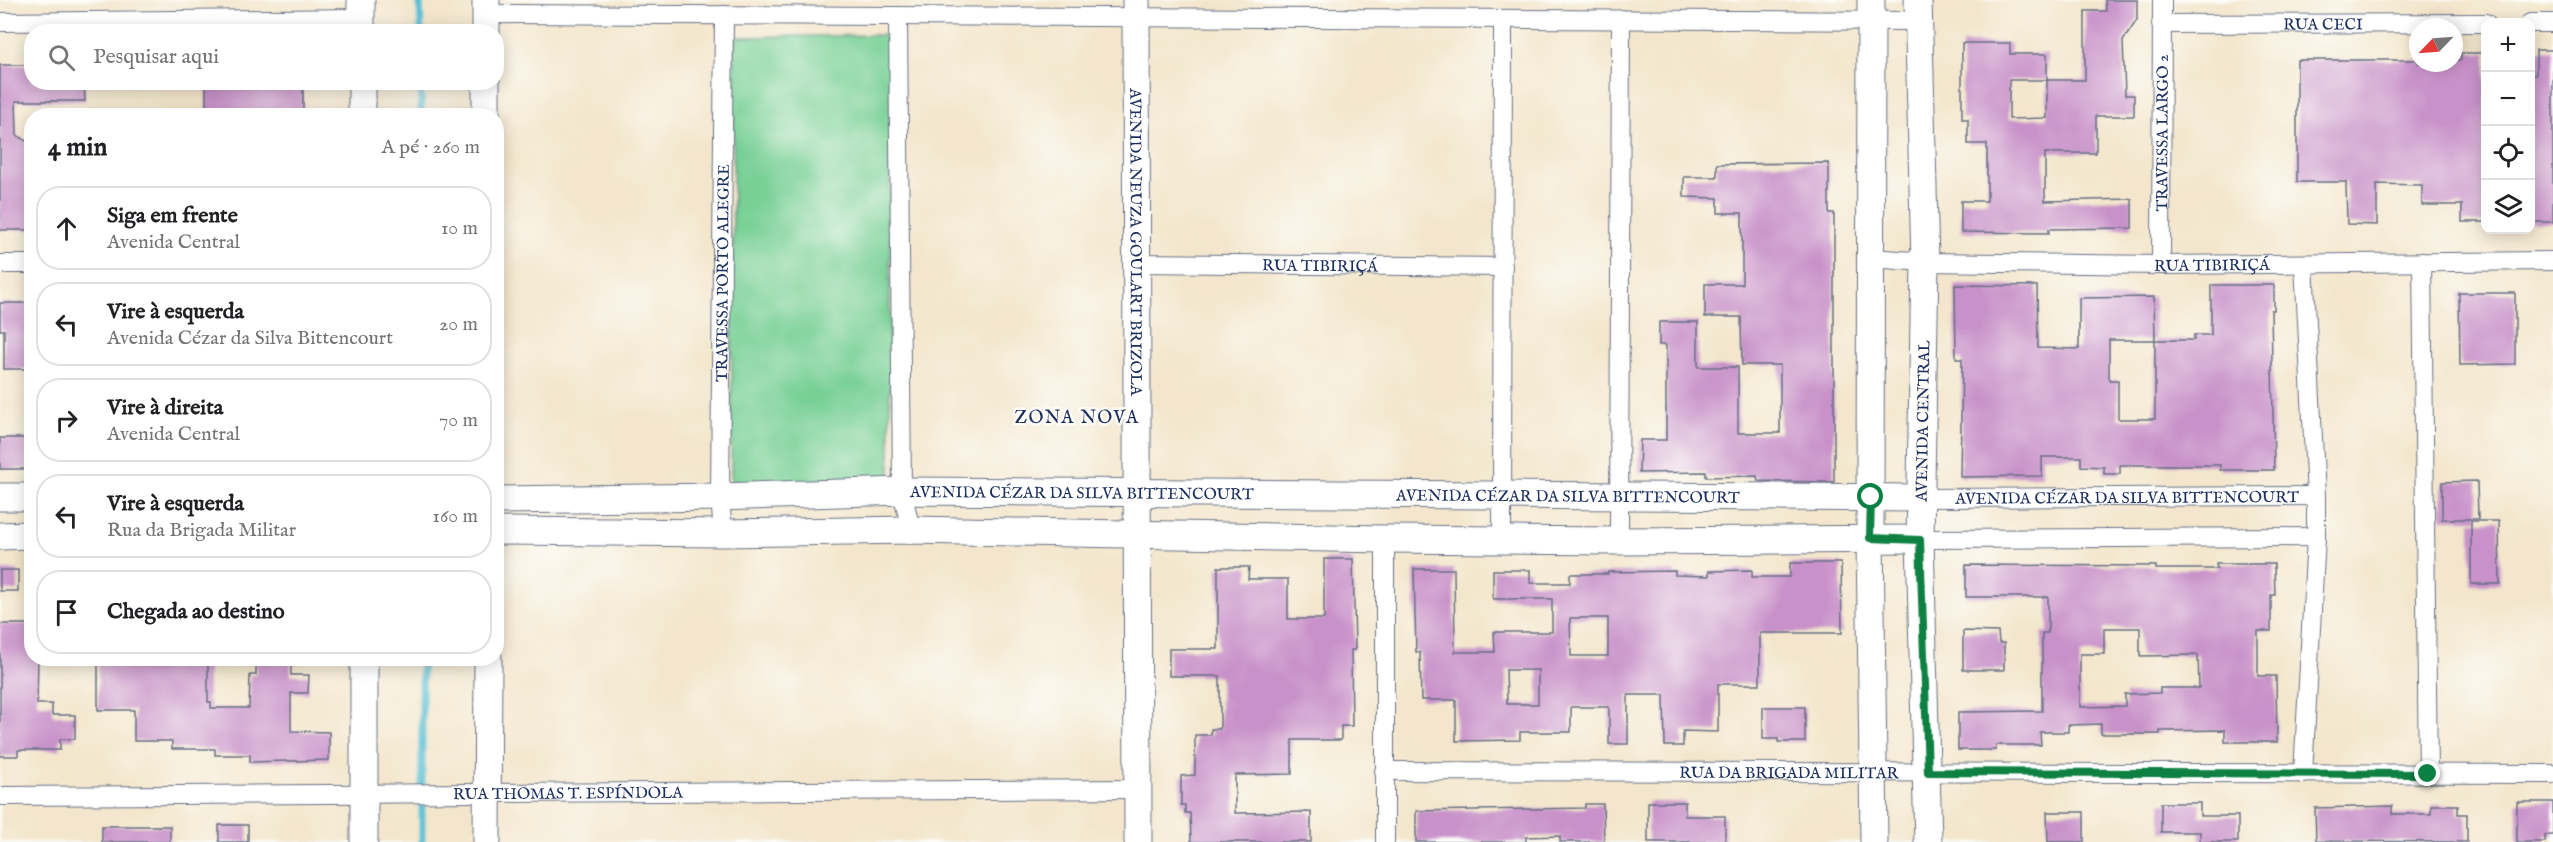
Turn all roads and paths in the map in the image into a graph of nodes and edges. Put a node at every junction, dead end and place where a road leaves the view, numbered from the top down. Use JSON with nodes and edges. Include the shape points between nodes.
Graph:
{"nodes":[{"id":1,"x":2162,"y":0,"type":"edge"},
{"id":2,"x":1136,"y":8,"type":"edge"},
{"id":3,"x":1872,"y":10,"type":"edge"},
{"id":4,"x":1918,"y":10,"type":"edge"},
{"id":5,"x":486,"y":15,"type":"edge"},
{"id":6,"x":724,"y":15,"type":"junction"},
{"id":7,"x":898,"y":16,"type":"junction"},
{"id":8,"x":362,"y":17,"type":"edge"},
{"id":9,"x":1503,"y":19,"type":"junction"},
{"id":10,"x":1621,"y":19,"type":"junction"},
{"id":11,"x":0,"y":22,"type":"edge"},
{"id":12,"x":2481,"y":23,"type":"edge"},
{"id":13,"x":2535,"y":23,"type":"edge"},
{"id":14,"x":2553,"y":23,"type":"edge"},
{"id":15,"x":2162,"y":24,"type":"junction"},
{"id":16,"x":362,"y":90,"type":"edge"},
{"id":17,"x":486,"y":90,"type":"edge"},
{"id":18,"x":362,"y":108,"type":"edge"},
{"id":19,"x":486,"y":108,"type":"edge"},
{"id":20,"x":1872,"y":258,"type":"junction"},
{"id":21,"x":2553,"y":261,"type":"edge"},
{"id":22,"x":1925,"y":262,"type":"junction"},
{"id":23,"x":2422,"y":262,"type":"junction"},
{"id":24,"x":1137,"y":263,"type":"junction"},
{"id":25,"x":0,"y":264,"type":"edge"},
{"id":26,"x":24,"y":264,"type":"edge"},
{"id":27,"x":2304,"y":264,"type":"junction"},
{"id":28,"x":2161,"y":266,"type":"junction"},
{"id":29,"x":1503,"y":267,"type":"junction"},
{"id":30,"x":902,"y":492,"type":"junction"},
{"id":31,"x":1137,"y":494,"type":"junction"},
{"id":32,"x":1502,"y":495,"type":"junction"},
{"id":33,"x":1620,"y":496,"type":"junction"},
{"id":34,"x":2316,"y":496,"type":"junction"},
{"id":35,"x":0,"y":497,"type":"edge"},
{"id":36,"x":24,"y":497,"type":"edge"},
{"id":37,"x":720,"y":497,"type":"junction"},
{"id":38,"x":1871,"y":497,"type":"junction"},
{"id":39,"x":1921,"y":498,"type":"junction"},
{"id":40,"x":504,"y":500,"type":"edge"},
{"id":41,"x":911,"y":530,"type":"junction"},
{"id":42,"x":504,"y":531,"type":"edge"},
{"id":43,"x":723,"y":533,"type":"junction"},
{"id":44,"x":1137,"y":533,"type":"junction"},
{"id":45,"x":24,"y":535,"type":"edge"},
{"id":46,"x":0,"y":536,"type":"edge"},
{"id":47,"x":2316,"y":537,"type":"junction"},
{"id":48,"x":1870,"y":538,"type":"junction"},
{"id":49,"x":1385,"y":539,"type":"junction"},
{"id":50,"x":1502,"y":540,"type":"junction"},
{"id":51,"x":1920,"y":540,"type":"junction"},
{"id":52,"x":1619,"y":541,"type":"junction"},
{"id":53,"x":364,"y":666,"type":"edge"},
{"id":54,"x":487,"y":666,"type":"edge"},
{"id":55,"x":1384,"y":771,"type":"junction"},
{"id":56,"x":1928,"y":772,"type":"junction"},
{"id":57,"x":1873,"y":773,"type":"junction"},
{"id":58,"x":2303,"y":774,"type":"junction"},
{"id":59,"x":2428,"y":774,"type":"junction"},
{"id":60,"x":2553,"y":774,"type":"edge"},
{"id":61,"x":1137,"y":789,"type":"junction"},
{"id":62,"x":475,"y":793,"type":"junction"},
{"id":63,"x":364,"y":794,"type":"junction"},
{"id":64,"x":0,"y":796,"type":"edge"},
{"id":65,"x":364,"y":842,"type":"edge"},
{"id":66,"x":487,"y":842,"type":"edge"},
{"id":67,"x":1138,"y":842,"type":"edge"},
{"id":68,"x":1385,"y":842,"type":"edge"},
{"id":69,"x":1874,"y":842,"type":"edge"},
{"id":70,"x":1928,"y":842,"type":"edge"}],
"edges":[{"from":1,"to":15,"type":"street","name":"TRAVESSA LARGO 2"},
{"from":2,"to":7,"type":"street"},
{"from":2,"to":9,"type":"street"},
{"from":2,"to":24,"type":"street","name":"AVENIDA NEUZA GOULART BRIZOLA"},
{"from":3,"to":4,"type":"street"},
{"from":3,"to":10,"type":"street"},
{"from":3,"to":20,"type":"street"},
{"from":4,"to":22,"type":"street","name":"AVENIDA CENTRAL"},
{"from":5,"to":6,"type":"street"},
{"from":6,"to":7,"type":"street"},
{"from":6,"to":37,"type":"street","name":"TRAVESSA PORTO ALEGRE"},
{"from":7,"to":30,"type":"street"},
{"from":8,"to":11,"type":"street"},
{"from":9,"to":10,"type":"street"},
{"from":9,"to":29,"type":"street"},
{"from":10,"to":33,"type":"street"},
{"from":12,"to":15,"type":"street","name":"RUA CECI"},
{"from":13,"to":14,"type":"street"},
{"from":15,"to":28,"type":"street","name":"TRAVESSA LARGO 2"},
{"from":16,"to":18,"type":"street"},
{"from":17,"to":19,"type":"street"},
{"from":20,"to":22,"type":"street","name":"RUA TIBIRIÇÁ"},
{"from":20,"to":38,"type":"street"},
{"from":21,"to":23,"type":"street","name":"RUA TIBIRIÇÁ"},
{"from":22,"to":28,"type":"street","name":"RUA TIBIRIÇÁ"},
{"from":22,"to":39,"type":"street","name":"AVENIDA CENTRAL"},
{"from":23,"to":27,"type":"street","name":"RUA TIBIRIÇÁ"},
{"from":23,"to":59,"type":"street"},
{"from":24,"to":29,"type":"street","name":"RUA TIBIRIÇÁ"},
{"from":24,"to":31,"type":"street","name":"AVENIDA NEUZA GOULART BRIZOLA"},
{"from":25,"to":26,"type":"street"},
{"from":27,"to":28,"type":"street","name":"RUA TIBIRIÇÁ"},
{"from":27,"to":34,"type":"street"},
{"from":29,"to":32,"type":"street"},
{"from":30,"to":31,"type":"street","name":"AVENIDA CÉZAR DA SILVA BITTENCOURT"},
{"from":30,"to":37,"type":"street","name":"AVENIDA CÉZAR DA SILVA BITTENCOURT"},
{"from":30,"to":41,"type":"street"},
{"from":31,"to":32,"type":"street","name":"AVENIDA CÉZAR DA SILVA BITTENCOURT"},
{"from":31,"to":44,"type":"street","name":"AVENIDA NEUZA GOULART BRIZOLA"},
{"from":32,"to":33,"type":"street","name":"AVENIDA CÉZAR DA SILVA BITTENCOURT"},
{"from":32,"to":50,"type":"street"},
{"from":33,"to":38,"type":"street","name":"AVENIDA CÉZAR DA SILVA BITTENCOURT"},
{"from":33,"to":52,"type":"street"},
{"from":34,"to":39,"type":"street","name":"AVENIDA CÉZAR DA SILVA BITTENCOURT"},
{"from":34,"to":47,"type":"street"},
{"from":35,"to":36,"type":"street"},
{"from":37,"to":40,"type":"street","name":"AVENIDA CÉZAR DA SILVA BITTENCOURT"},
{"from":37,"to":43,"type":"street","name":"TRAVESSA PORTO ALEGRE"},
{"from":38,"to":39,"type":"street","name":"AVENIDA CÉZAR DA SILVA BITTENCOURT"},
{"from":38,"to":48,"type":"street"},
{"from":39,"to":51,"type":"street","name":"AVENIDA CENTRAL"},
{"from":41,"to":43,"type":"street"},
{"from":41,"to":44,"type":"street"},
{"from":42,"to":43,"type":"street"},
{"from":44,"to":49,"type":"street"},
{"from":44,"to":61,"type":"street","name":"AVENIDA NEUZA GOULART BRIZOLA"},
{"from":45,"to":46,"type":"street"},
{"from":47,"to":51,"type":"street"},
{"from":47,"to":58,"type":"street"},
{"from":48,"to":51,"type":"street"},
{"from":48,"to":52,"type":"street"},
{"from":48,"to":57,"type":"street"},
{"from":49,"to":50,"type":"street"},
{"from":49,"to":55,"type":"street"},
{"from":50,"to":52,"type":"street"},
{"from":51,"to":56,"type":"street","name":"AVENIDA CENTRAL"},
{"from":53,"to":63,"type":"street"},
{"from":54,"to":62,"type":"street"},
{"from":55,"to":57,"type":"street","name":"RUA DA BRIGADA MILITAR"},
{"from":55,"to":68,"type":"street"},
{"from":56,"to":57,"type":"street","name":"RUA DA BRIGADA MILITAR"},
{"from":56,"to":58,"type":"street","name":"RUA DA BRIGADA MILITAR"},
{"from":56,"to":70,"type":"street","name":"AVENIDA CENTRAL"},
{"from":57,"to":69,"type":"street"},
{"from":58,"to":59,"type":"street","name":"RUA DA BRIGADA MILITAR"},
{"from":59,"to":60,"type":"street","name":"RUA DA BRIGADA MILITAR"},
{"from":61,"to":62,"type":"street","name":"RUA THOMAS T. ESPÍNDOLA"},
{"from":61,"to":67,"type":"street","name":"AVENIDA NEUZA GOULART BRIZOLA"},
{"from":62,"to":63,"type":"street","name":"RUA THOMAS T. ESPÍNDOLA"},
{"from":62,"to":66,"type":"street"},
{"from":63,"to":64,"type":"street","name":"RUA THOMAS T. ESPÍNDOLA"},
{"from":63,"to":65,"type":"street"}]}
